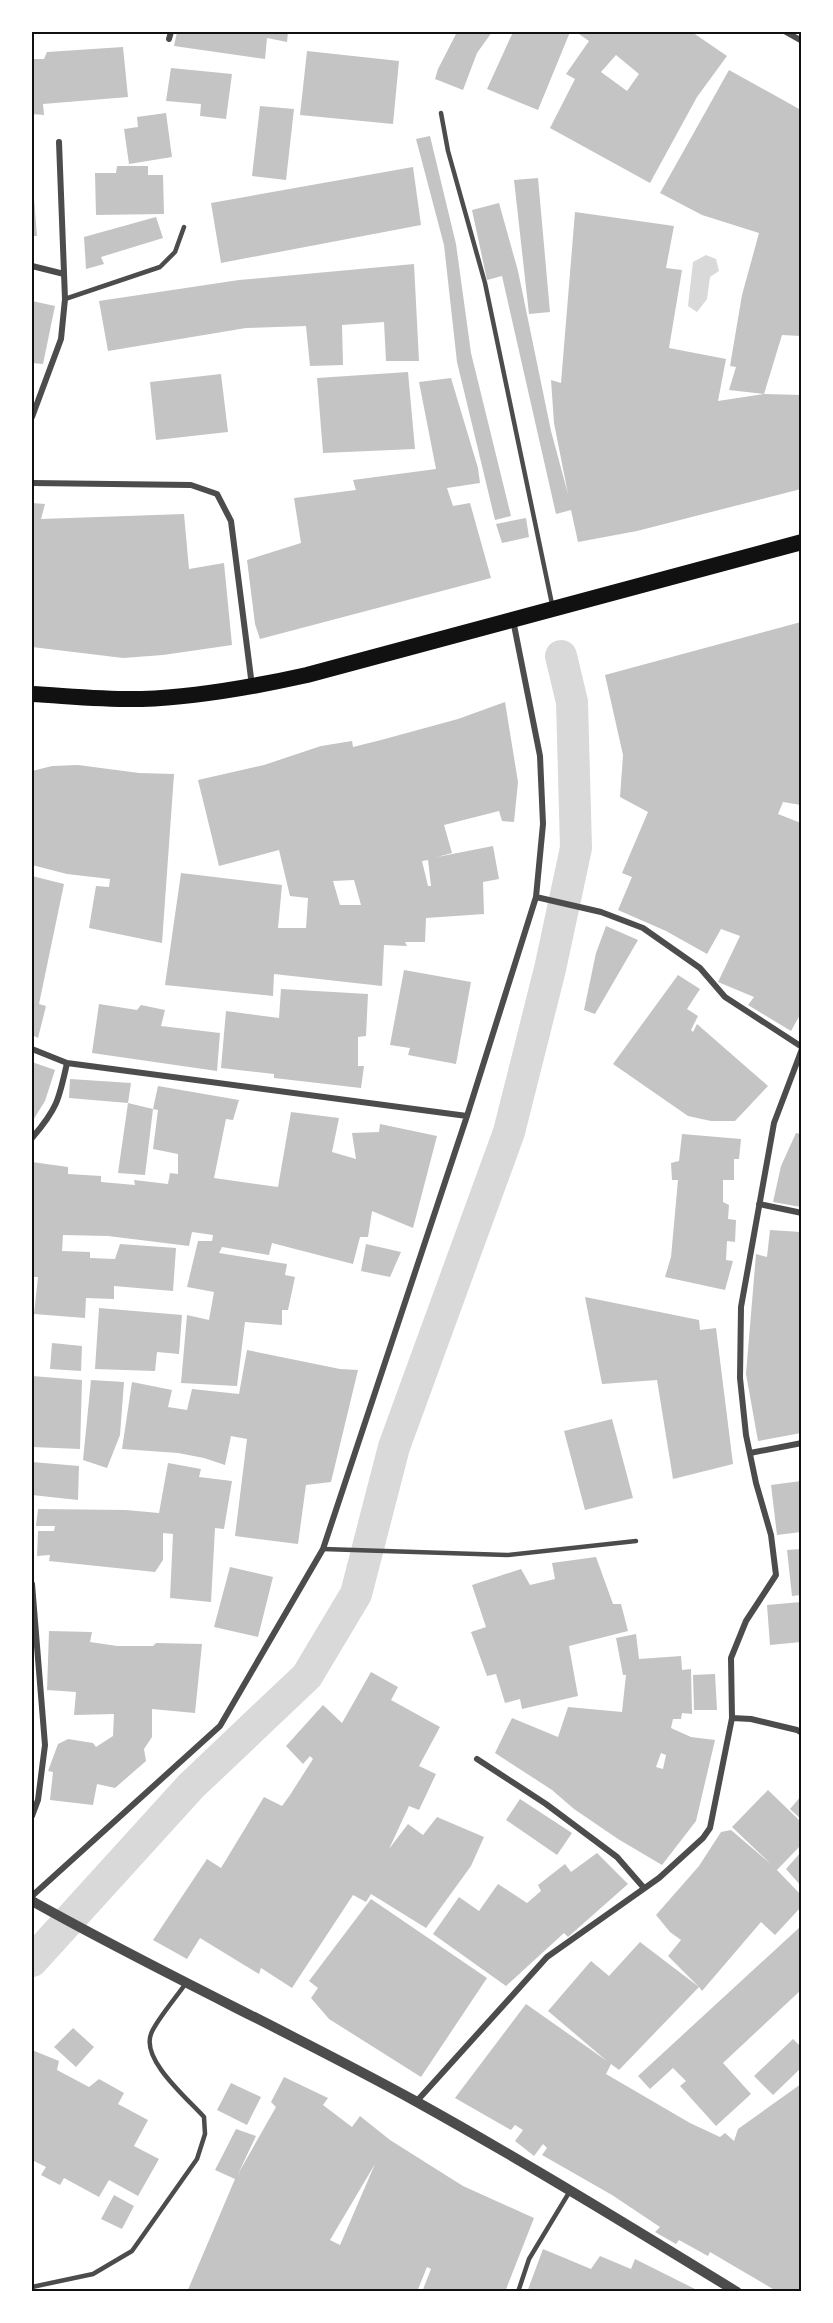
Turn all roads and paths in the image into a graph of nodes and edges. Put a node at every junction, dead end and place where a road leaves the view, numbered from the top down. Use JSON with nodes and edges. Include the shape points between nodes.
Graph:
{"nodes":[{"id":1,"x":171,"y":32,"type":"edge"},
{"id":2,"x":786,"y":32,"type":"edge"},
{"id":3,"x":169,"y":39,"type":"dead end"},
{"id":4,"x":801,"y":41,"type":"edge"},
{"id":5,"x":441,"y":113,"type":"dead end"},
{"id":6,"x":58,"y":142,"type":"dead end"},
{"id":7,"x":184,"y":226,"type":"dead end"},
{"id":8,"x":32,"y":266,"type":"edge"},
{"id":9,"x":64,"y":274,"type":"junction"},
{"id":10,"x":65,"y":299,"type":"junction"},
{"id":11,"x":32,"y":417,"type":"edge"},
{"id":12,"x":32,"y":483,"type":"edge"},
{"id":13,"x":801,"y":542,"type":"edge"},
{"id":14,"x":553,"y":609,"type":"junction"},
{"id":15,"x":513,"y":620,"type":"junction"},
{"id":16,"x":252,"y":687,"type":"junction"},
{"id":17,"x":32,"y":697,"type":"edge"},
{"id":18,"x":536,"y":897,"type":"junction"},
{"id":19,"x":801,"y":1048,"type":"edge"},
{"id":20,"x":32,"y":1049,"type":"edge"},
{"id":21,"x":67,"y":1062,"type":"junction"},
{"id":22,"x":467,"y":1116,"type":"junction"},
{"id":23,"x":32,"y":1138,"type":"edge"},
{"id":24,"x":759,"y":1204,"type":"junction"},
{"id":25,"x":801,"y":1213,"type":"edge"},
{"id":26,"x":801,"y":1443,"type":"edge"},
{"id":27,"x":750,"y":1453,"type":"junction"},
{"id":28,"x":636,"y":1540,"type":"dead end"},
{"id":29,"x":323,"y":1548,"type":"junction"},
{"id":30,"x":32,"y":1584,"type":"edge"},
{"id":31,"x":732,"y":1718,"type":"junction"},
{"id":32,"x":801,"y":1733,"type":"edge"},
{"id":33,"x":477,"y":1759,"type":"dead end"},
{"id":34,"x":32,"y":1816,"type":"edge"},
{"id":35,"x":644,"y":1888,"type":"junction"},
{"id":36,"x":32,"y":1896,"type":"edge"},
{"id":37,"x":32,"y":1900,"type":"edge"},
{"id":38,"x":186,"y":1983,"type":"junction"},
{"id":39,"x":416,"y":2102,"type":"junction"},
{"id":40,"x":570,"y":2191,"type":"junction"},
{"id":41,"x":32,"y":2287,"type":"edge"},
{"id":42,"x":518,"y":2292,"type":"edge"},
{"id":43,"x":737,"y":2292,"type":"edge"}],
"edges":[{"from":1,"to":3,"type":"street"},
{"from":2,"to":4,"type":"street"},
{"from":5,"to":14,"type":"lane","via":[[485,283]]},
{"from":6,"to":9,"type":"street"},
{"from":7,"to":10,"type":"lane","via":[[175,252],[160,267]]},
{"from":8,"to":9,"type":"street"},
{"from":9,"to":10,"type":"street"},
{"from":10,"to":11,"type":"street","via":[[61,339]]},
{"from":12,"to":16,"type":"street","via":[[191,485],[217,494],[231,521]]},
{"from":13,"to":14,"type":"highway"},
{"from":14,"to":15,"type":"highway"},
{"from":15,"to":16,"type":"highway"},
{"from":15,"to":18,"type":"street","via":[[540,756],[543,824]]},
{"from":16,"to":17,"type":"highway","via":[[142,699]]},
{"from":18,"to":19,"type":"street","via":[[601,912],[643,928],[700,968],[725,997]]},
{"from":18,"to":22,"type":"street"},
{"from":19,"to":24,"type":"street","via":[[774,1123]]},
{"from":20,"to":21,"type":"street"},
{"from":21,"to":22,"type":"street"},
{"from":21,"to":23,"type":"street","via":[[52,1114]]},
{"from":22,"to":29,"type":"street"},
{"from":24,"to":25,"type":"street"},
{"from":24,"to":27,"type":"street","via":[[741,1308],[740,1378]]},
{"from":26,"to":27,"type":"street"},
{"from":27,"to":31,"type":"street","via":[[771,1535],[776,1575],[746,1621],[731,1658]]},
{"from":28,"to":29,"type":"lane","via":[[507,1555]]},
{"from":29,"to":36,"type":"street","via":[[219,1726]]},
{"from":30,"to":34,"type":"street","via":[[45,1745],[38,1800]]},
{"from":31,"to":32,"type":"street","via":[[751,1719]]},
{"from":31,"to":35,"type":"street","via":[[710,1828]]},
{"from":33,"to":35,"type":"street","via":[[617,1857]]},
{"from":35,"to":39,"type":"street","via":[[547,1957]]},
{"from":37,"to":38,"type":"street"},
{"from":38,"to":39,"type":"street"},
{"from":38,"to":41,"type":"lane","via":[[151,2034],[150,2048],[155,2062],[204,2117],[205,2134],[197,2159],[132,2251],[93,2274]]},
{"from":39,"to":40,"type":"street"},
{"from":40,"to":42,"type":"lane","via":[[529,2259]]},
{"from":40,"to":43,"type":"street"}]}
